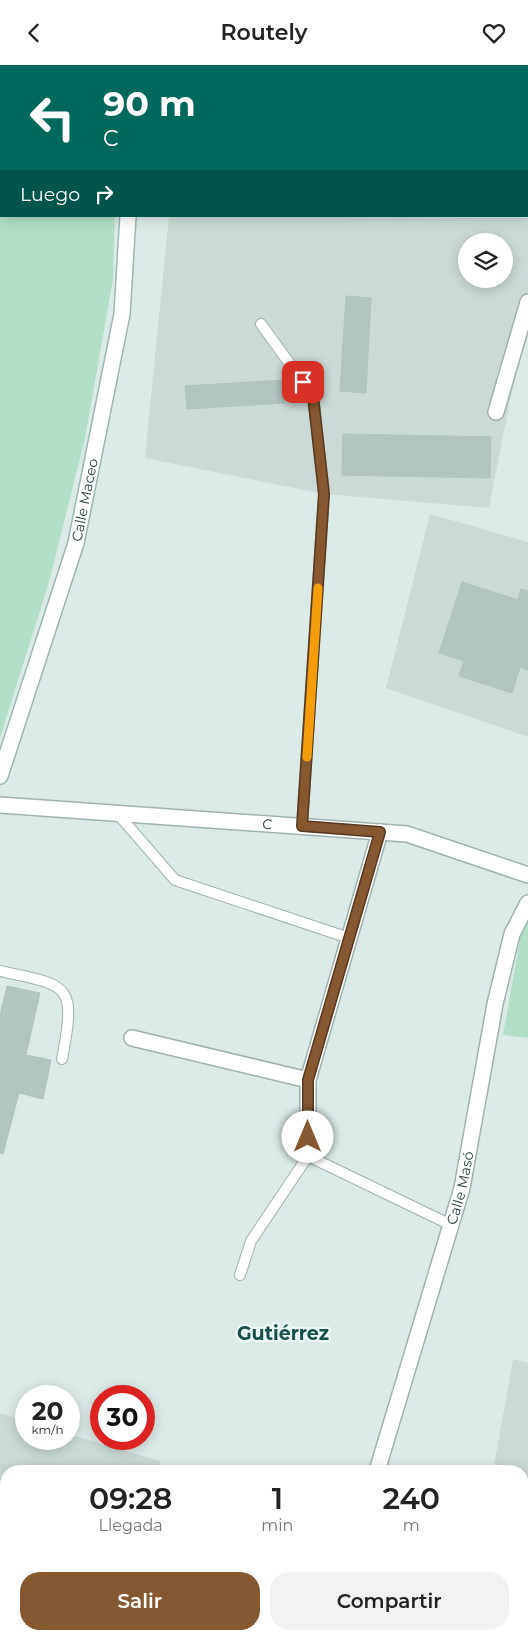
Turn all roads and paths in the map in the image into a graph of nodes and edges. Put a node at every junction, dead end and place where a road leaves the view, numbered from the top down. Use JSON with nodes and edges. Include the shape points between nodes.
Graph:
{"nodes":[{"id":1,"x":128,"y":217,"type":"edge"},
{"id":2,"x":528,"y":302,"type":"edge"},
{"id":3,"x":262,"y":324,"type":"dead end"},
{"id":4,"x":496,"y":412,"type":"dead end"},
{"id":5,"x":0,"y":776,"type":"edge"},
{"id":6,"x":0,"y":805,"type":"edge"},
{"id":7,"x":117,"y":813,"type":"junction"},
{"id":8,"x":302,"y":826,"type":"junction"},
{"id":9,"x":380,"y":832,"type":"junction"},
{"id":10,"x":528,"y":875,"type":"edge"},
{"id":11,"x":528,"y":903,"type":"edge"},
{"id":12,"x":349,"y":938,"type":"junction"},
{"id":13,"x":0,"y":971,"type":"edge"},
{"id":14,"x":132,"y":1038,"type":"dead end"},
{"id":15,"x":62,"y":1059,"type":"dead end"},
{"id":16,"x":308,"y":1080,"type":"junction"},
{"id":17,"x":308,"y":1157,"type":"junction"},
{"id":18,"x":451,"y":1225,"type":"junction"},
{"id":19,"x":240,"y":1275,"type":"dead end"},
{"id":20,"x":378,"y":1465,"type":"edge"}],
"edges":[{"from":1,"to":5,"type":"street","name":"Calle Maceo","via":[[122,313],[76,543]]},
{"from":2,"to":4,"type":"street"},
{"from":3,"to":8,"type":"lane","via":[[313,396],[324,494]]},
{"from":6,"to":7,"type":"street","name":"C"},
{"from":7,"to":8,"type":"street","name":"C"},
{"from":7,"to":12,"type":"lane","via":[[175,880]]},
{"from":8,"to":9,"type":"street","name":"C"},
{"from":9,"to":10,"type":"street","name":"C","via":[[407,834]]},
{"from":9,"to":12,"type":"street"},
{"from":11,"to":18,"type":"street","name":"Calle Masó","via":[[507,951],[462,1188]]},
{"from":12,"to":16,"type":"street"},
{"from":13,"to":15,"type":"lane","via":[[51,982],[64,992],[69,1023]]},
{"from":14,"to":16,"type":"street"},
{"from":16,"to":17,"type":"street"},
{"from":17,"to":18,"type":"lane"},
{"from":17,"to":19,"type":"lane","via":[[251,1241]]},
{"from":18,"to":20,"type":"street","name":"Calle Masó"}]}
